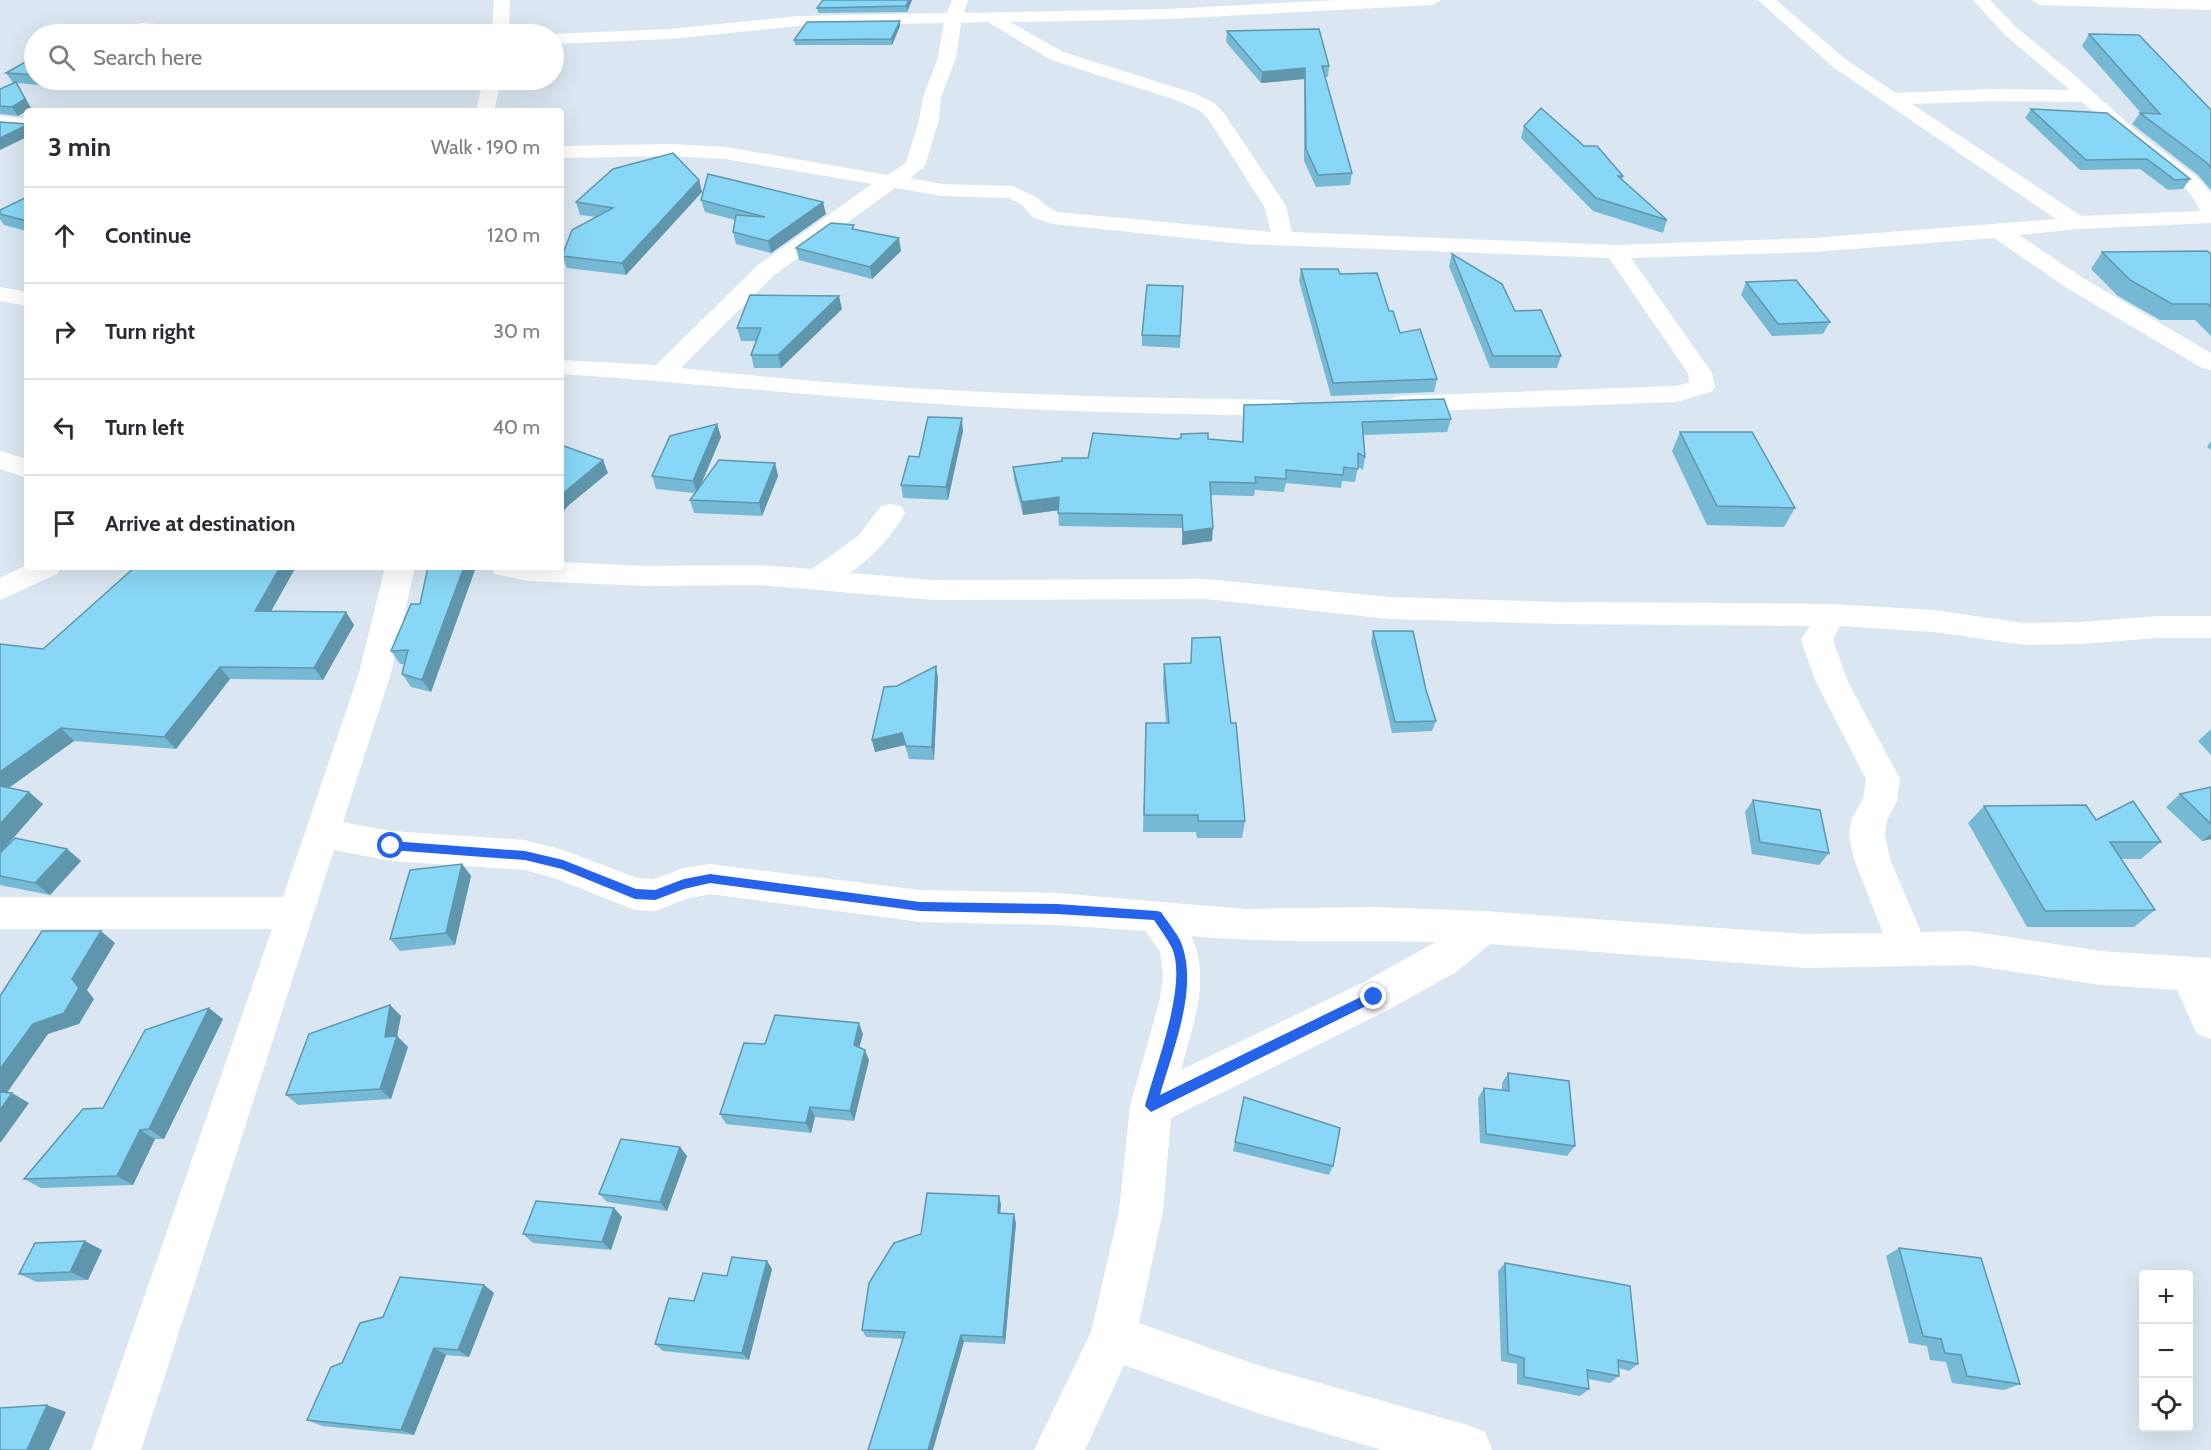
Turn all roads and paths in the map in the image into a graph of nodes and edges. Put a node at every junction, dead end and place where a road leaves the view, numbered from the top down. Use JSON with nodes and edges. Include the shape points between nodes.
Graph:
{"nodes":[{"id":1,"x":502,"y":0,"type":"edge"},
{"id":2,"x":960,"y":0,"type":"edge"},
{"id":3,"x":1433,"y":0,"type":"edge"},
{"id":4,"x":1766,"y":0,"type":"edge"},
{"id":5,"x":1981,"y":0,"type":"edge"},
{"id":6,"x":2040,"y":0,"type":"edge"},
{"id":7,"x":2211,"y":5,"type":"edge"},
{"id":8,"x":994,"y":19,"type":"junction"},
{"id":9,"x":953,"y":20,"type":"junction"},
{"id":10,"x":501,"y":24,"type":"edge"},
{"id":11,"x":564,"y":39,"type":"edge"},
{"id":12,"x":490,"y":90,"type":"edge"},
{"id":13,"x":2086,"y":96,"type":"junction"},
{"id":14,"x":1892,"y":99,"type":"junction"},
{"id":15,"x":486,"y":108,"type":"edge"},
{"id":16,"x":0,"y":122,"type":"edge"},
{"id":17,"x":24,"y":125,"type":"edge"},
{"id":18,"x":564,"y":152,"type":"edge"},
{"id":19,"x":892,"y":181,"type":"junction"},
{"id":20,"x":2211,"y":212,"type":"edge"},
{"id":21,"x":2211,"y":217,"type":"edge"},
{"id":22,"x":2076,"y":223,"type":"junction"},
{"id":23,"x":1998,"y":231,"type":"junction"},
{"id":24,"x":1283,"y":238,"type":"junction"},
{"id":25,"x":1616,"y":252,"type":"junction"},
{"id":26,"x":0,"y":294,"type":"edge"},
{"id":27,"x":24,"y":298,"type":"edge"},
{"id":28,"x":2211,"y":363,"type":"edge"},
{"id":29,"x":564,"y":367,"type":"edge"},
{"id":30,"x":662,"y":373,"type":"junction"},
{"id":31,"x":1379,"y":405,"type":"edge"},
{"id":32,"x":1314,"y":407,"type":"edge"},
{"id":33,"x":0,"y":459,"type":"edge"},
{"id":34,"x":24,"y":467,"type":"edge"},
{"id":35,"x":891,"y":513,"type":"dead end"},
{"id":36,"x":41,"y":570,"type":"edge"},
{"id":37,"x":399,"y":570,"type":"edge"},
{"id":38,"x":522,"y":570,"type":"edge"},
{"id":39,"x":818,"y":579,"type":"junction"},
{"id":40,"x":0,"y":590,"type":"edge"},
{"id":41,"x":1831,"y":615,"type":"junction"},
{"id":42,"x":2211,"y":627,"type":"edge"},
{"id":43,"x":321,"y":833,"type":"junction"},
{"id":44,"x":0,"y":913,"type":"edge"},
{"id":45,"x":295,"y":913,"type":"junction"},
{"id":46,"x":1157,"y":916,"type":"junction"},
{"id":47,"x":1483,"y":927,"type":"junction"},
{"id":48,"x":1909,"y":949,"type":"junction"},
{"id":49,"x":2200,"y":975,"type":"edge"},
{"id":50,"x":2211,"y":1021,"type":"edge"},
{"id":51,"x":1151,"y":1106,"type":"junction"},
{"id":52,"x":1113,"y":1337,"type":"junction"},
{"id":53,"x":116,"y":1450,"type":"edge"},
{"id":54,"x":1059,"y":1450,"type":"edge"},
{"id":55,"x":1467,"y":1450,"type":"edge"}],
"edges":[{"from":1,"to":10,"type":"street"},
{"from":2,"to":9,"type":"street"},
{"from":3,"to":8,"type":"street"},
{"from":4,"to":14,"type":"street","via":[[1839,63]]},
{"from":5,"to":13,"type":"street","via":[[2000,22]]},
{"from":6,"to":7,"type":"street"},
{"from":8,"to":9,"type":"street"},
{"from":8,"to":24,"type":"street","via":[[1058,56],[1206,106],[1275,206]]},
{"from":9,"to":11,"type":"street","via":[[798,21]]},
{"from":9,"to":19,"type":"street","via":[[947,58],[932,97],[915,166]]},
{"from":12,"to":15,"type":"street"},
{"from":13,"to":14,"type":"street"},
{"from":13,"to":20,"type":"street","via":[[2182,176],[2208,202]]},
{"from":14,"to":22,"type":"street"},
{"from":16,"to":17,"type":"street"},
{"from":18,"to":19,"type":"street","via":[[725,153]]},
{"from":19,"to":24,"type":"street","via":[[942,190],[1013,192],[1053,218]]},
{"from":19,"to":30,"type":"street","via":[[766,270]]},
{"from":21,"to":22,"type":"street"},
{"from":22,"to":23,"type":"street"},
{"from":23,"to":25,"type":"street","via":[[1813,245]]},
{"from":23,"to":28,"type":"street","via":[[2075,283]]},
{"from":24,"to":25,"type":"street"},
{"from":25,"to":31,"type":"street","via":[[1700,373],[1702,387],[1676,394]]},
{"from":26,"to":27,"type":"street"},
{"from":29,"to":30,"type":"street"},
{"from":30,"to":32,"type":"street","via":[[927,396],[1137,406]]},
{"from":33,"to":34,"type":"street"},
{"from":35,"to":39,"type":"street","via":[[864,549]]},
{"from":36,"to":40,"type":"street"},
{"from":37,"to":43,"type":"street","via":[[375,673]]},
{"from":38,"to":39,"type":"street"},
{"from":39,"to":41,"type":"street","via":[[944,590],[1205,589],[1389,608]]},
{"from":41,"to":42,"type":"street","via":[[1934,621],[2024,634]]},
{"from":41,"to":48,"type":"street","via":[[1817,640],[1832,682],[1883,779],[1880,801],[1869,818],[1867,835],[1872,859]]},
{"from":43,"to":45,"type":"street"},
{"from":43,"to":46,"type":"street","via":[[391,846],[525,855],[563,865],[635,894],[655,895],[710,879],[920,906]]},
{"from":44,"to":45,"type":"street"},
{"from":45,"to":53,"type":"street"},
{"from":46,"to":47,"type":"street","via":[[1245,925],[1375,923]]},
{"from":46,"to":51,"type":"street","via":[[1178,948],[1182,975],[1180,999]]},
{"from":47,"to":48,"type":"street","via":[[1805,951]]},
{"from":47,"to":51,"type":"street","via":[[1442,960],[1374,997]]},
{"from":48,"to":49,"type":"street","via":[[1969,948],[2045,961]]},
{"from":49,"to":50,"type":"street"},
{"from":51,"to":52,"type":"street","via":[[1141,1211]]},
{"from":52,"to":54,"type":"street"},
{"from":52,"to":55,"type":"street","via":[[1260,1390]]}]}
